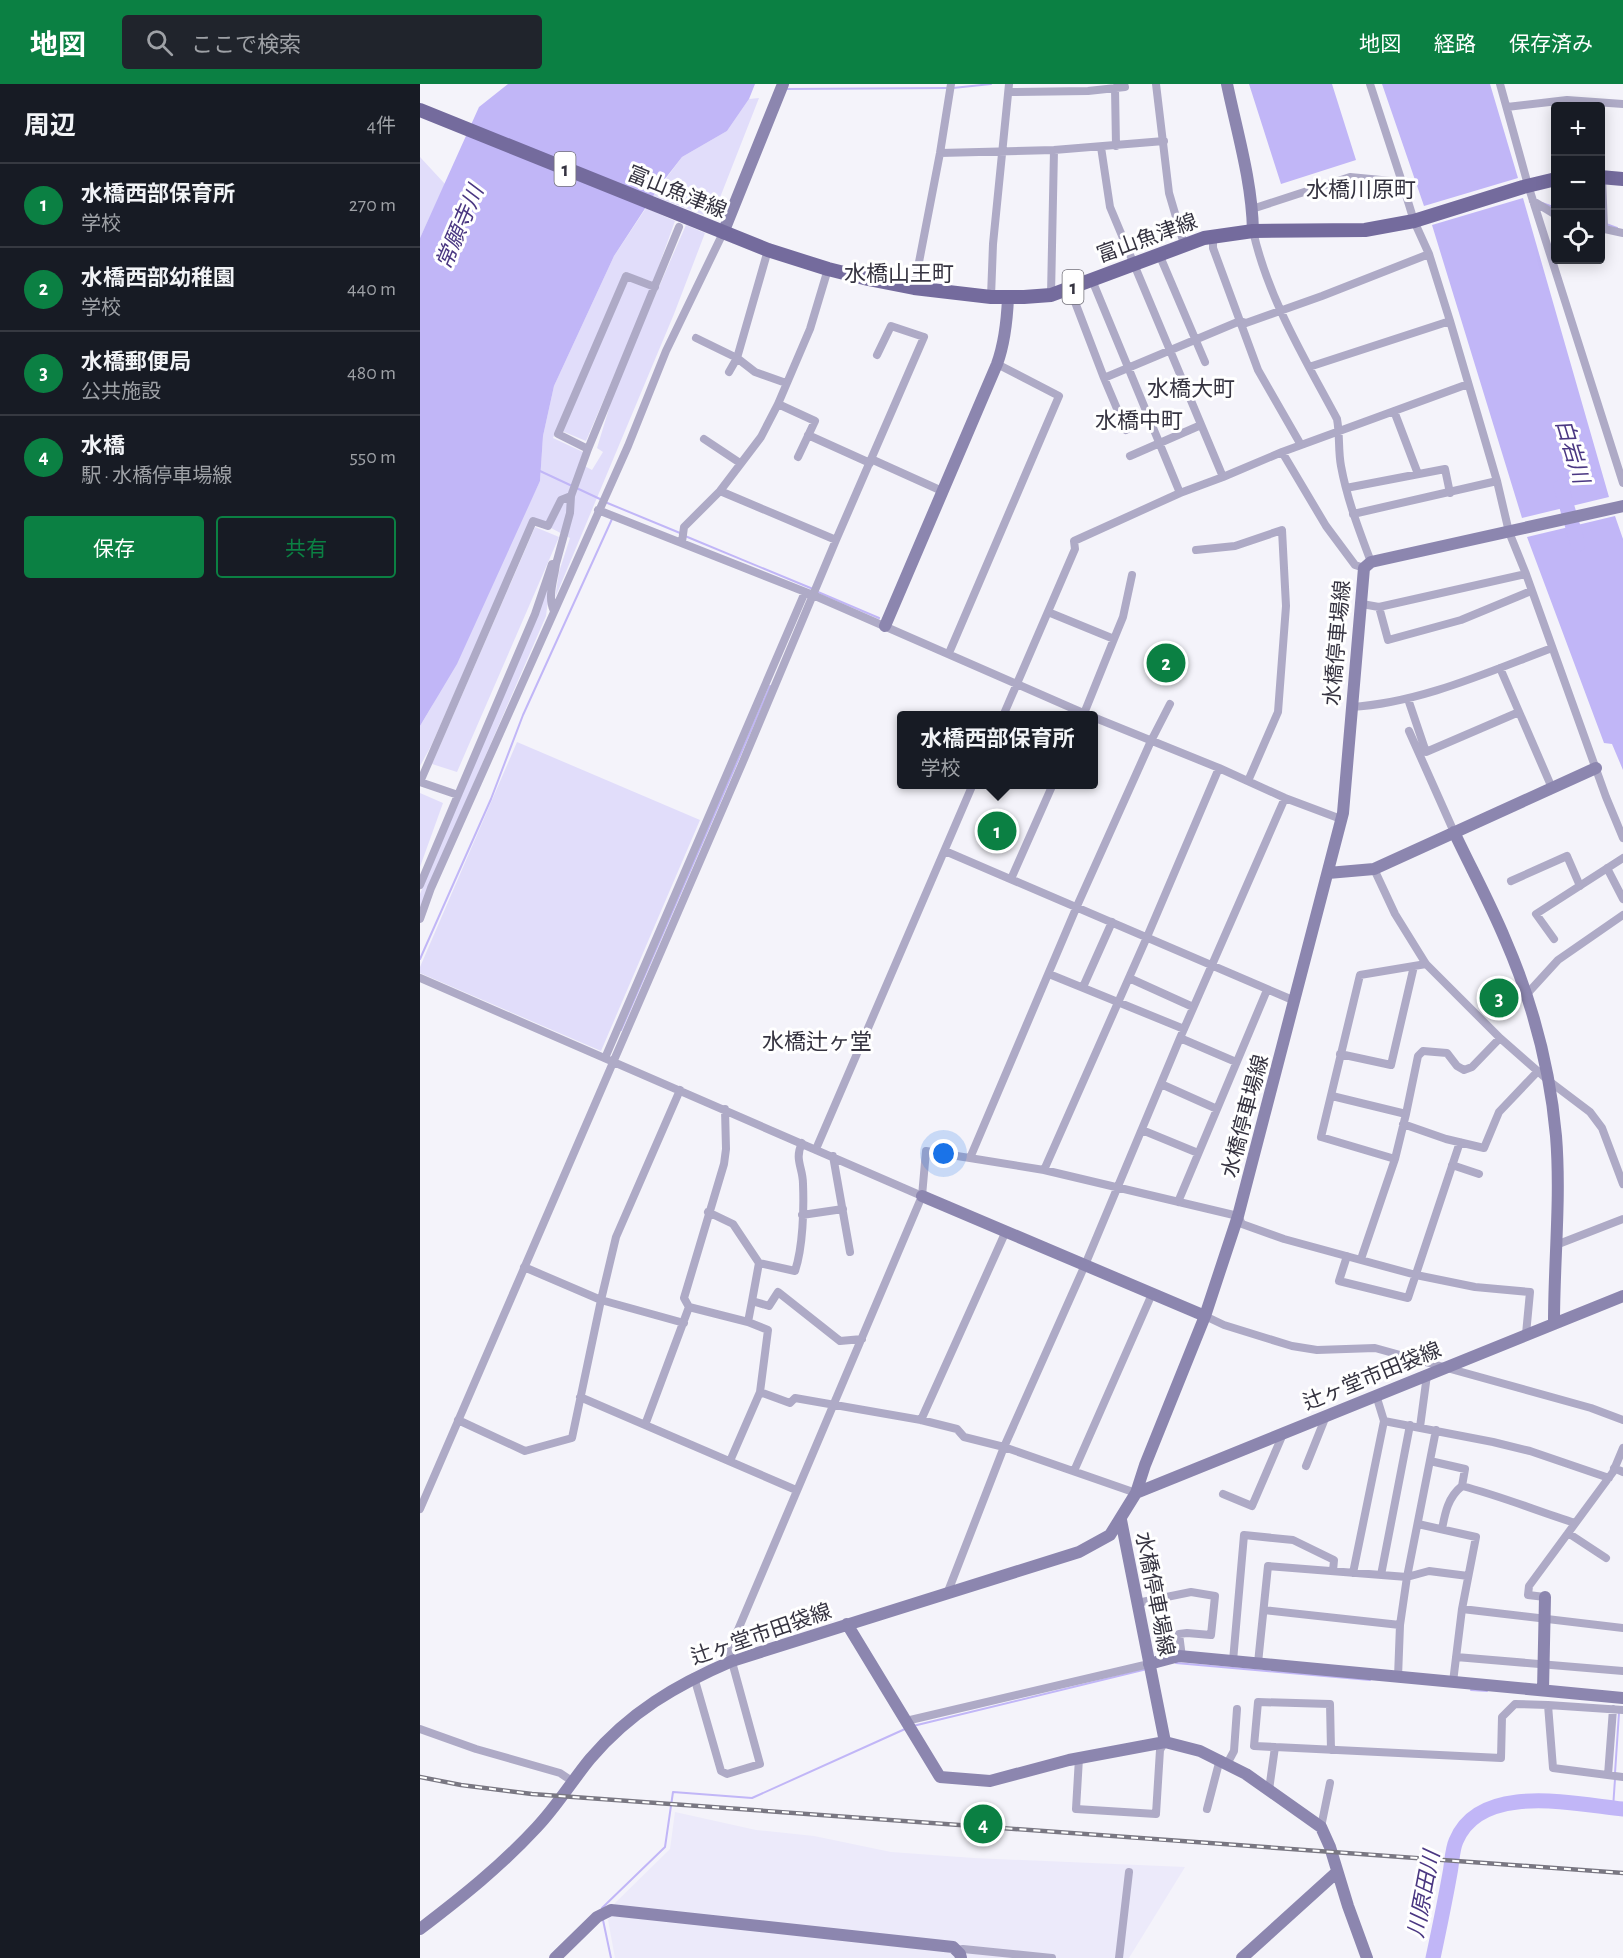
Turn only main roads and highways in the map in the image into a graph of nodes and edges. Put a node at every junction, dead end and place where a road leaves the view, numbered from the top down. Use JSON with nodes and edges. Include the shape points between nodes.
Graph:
{"nodes":[{"id":1,"x":783,"y":84,"type":"edge"},
{"id":2,"x":1227,"y":84,"type":"edge"},
{"id":3,"x":420,"y":110,"type":"edge"},
{"id":4,"x":1605,"y":177,"type":"edge"},
{"id":5,"x":1551,"y":179,"type":"edge"},
{"id":6,"x":1623,"y":179,"type":"edge"},
{"id":7,"x":716,"y":230,"type":"junction"},
{"id":8,"x":1253,"y":231,"type":"junction"},
{"id":9,"x":1008,"y":298,"type":"junction"},
{"id":10,"x":1622,"y":507,"type":"edge"},
{"id":11,"x":885,"y":626,"type":"road end"},
{"id":12,"x":1596,"y":768,"type":"road end"},
{"id":13,"x":1454,"y":832,"type":"junction"},
{"id":14,"x":1328,"y":873,"type":"junction"},
{"id":15,"x":922,"y":1196,"type":"road end"},
{"id":16,"x":1623,"y":1296,"type":"edge"},
{"id":17,"x":1205,"y":1316,"type":"junction"},
{"id":18,"x":1554,"y":1323,"type":"junction"},
{"id":19,"x":1136,"y":1493,"type":"junction"},
{"id":20,"x":1121,"y":1520,"type":"junction"},
{"id":21,"x":1545,"y":1597,"type":"road end"},
{"id":22,"x":847,"y":1624,"type":"junction"},
{"id":23,"x":1149,"y":1664,"type":"junction"},
{"id":24,"x":1543,"y":1690,"type":"junction"},
{"id":25,"x":1623,"y":1698,"type":"edge"},
{"id":26,"x":1165,"y":1742,"type":"junction"},
{"id":27,"x":1337,"y":1872,"type":"junction"},
{"id":28,"x":420,"y":1929,"type":"edge"},
{"id":29,"x":959,"y":1954,"type":"edge"},
{"id":30,"x":555,"y":1958,"type":"edge"},
{"id":31,"x":1242,"y":1958,"type":"edge"},
{"id":32,"x":1367,"y":1958,"type":"edge"}],
"edges":[{"from":1,"to":7,"type":"main road"},
{"from":2,"to":8,"type":"main road"},
{"from":3,"to":7,"type":"main road","name":"富山魚津線","number":"1"},
{"from":4,"to":6,"type":"main road"},
{"from":5,"to":8,"type":"main road","name":"富山魚津線","number":"1","via":[[1418,220],[1365,230]]},
{"from":7,"to":9,"type":"main road","name":"富山魚津線","number":"1","via":[[828,269],[914,288]]},
{"from":8,"to":9,"type":"main road","name":"富山魚津線","number":"1","via":[[1184,244],[1051,295]]},
{"from":9,"to":11,"type":"main road","via":[[1003,349]]},
{"from":10,"to":14,"type":"main road","name":"水橋停車場線","via":[[1368,565],[1341,819]]},
{"from":12,"to":13,"type":"main road"},
{"from":13,"to":14,"type":"main road","via":[[1374,869]]},
{"from":13,"to":18,"type":"main road","via":[[1505,939],[1526,995],[1549,1081],[1558,1169]]},
{"from":14,"to":17,"type":"main road","name":"水橋停車場線","via":[[1239,1216]]},
{"from":15,"to":17,"type":"main road"},
{"from":16,"to":18,"type":"main road","name":"辻ヶ堂市田袋線"},
{"from":17,"to":19,"type":"main road","name":"水橋停車場線"},
{"from":18,"to":19,"type":"main road","name":"辻ヶ堂市田袋線"},
{"from":19,"to":20,"type":"main road","name":"水橋停車場線"},
{"from":20,"to":22,"type":"main road","name":"辻ヶ堂市田袋線","via":[[1110,1535],[1080,1551]]},
{"from":20,"to":23,"type":"main road","name":"水橋停車場線"},
{"from":21,"to":24,"type":"main road"},
{"from":22,"to":26,"type":"main road","via":[[940,1777],[990,1780]]},
{"from":22,"to":28,"type":"main road","name":"辻ヶ堂市田袋線","via":[[694,1677],[636,1713],[610,1737],[539,1825],[493,1872]]},
{"from":23,"to":24,"type":"main road","via":[[1182,1657]]},
{"from":23,"to":26,"type":"main road","name":"水橋停車場線"},
{"from":24,"to":25,"type":"main road"},
{"from":26,"to":27,"type":"main road","via":[[1224,1762],[1321,1827]]},
{"from":27,"to":31,"type":"main road"},
{"from":27,"to":32,"type":"main road"},
{"from":29,"to":30,"type":"main road","via":[[953,1947],[611,1910],[597,1917]]}]}
